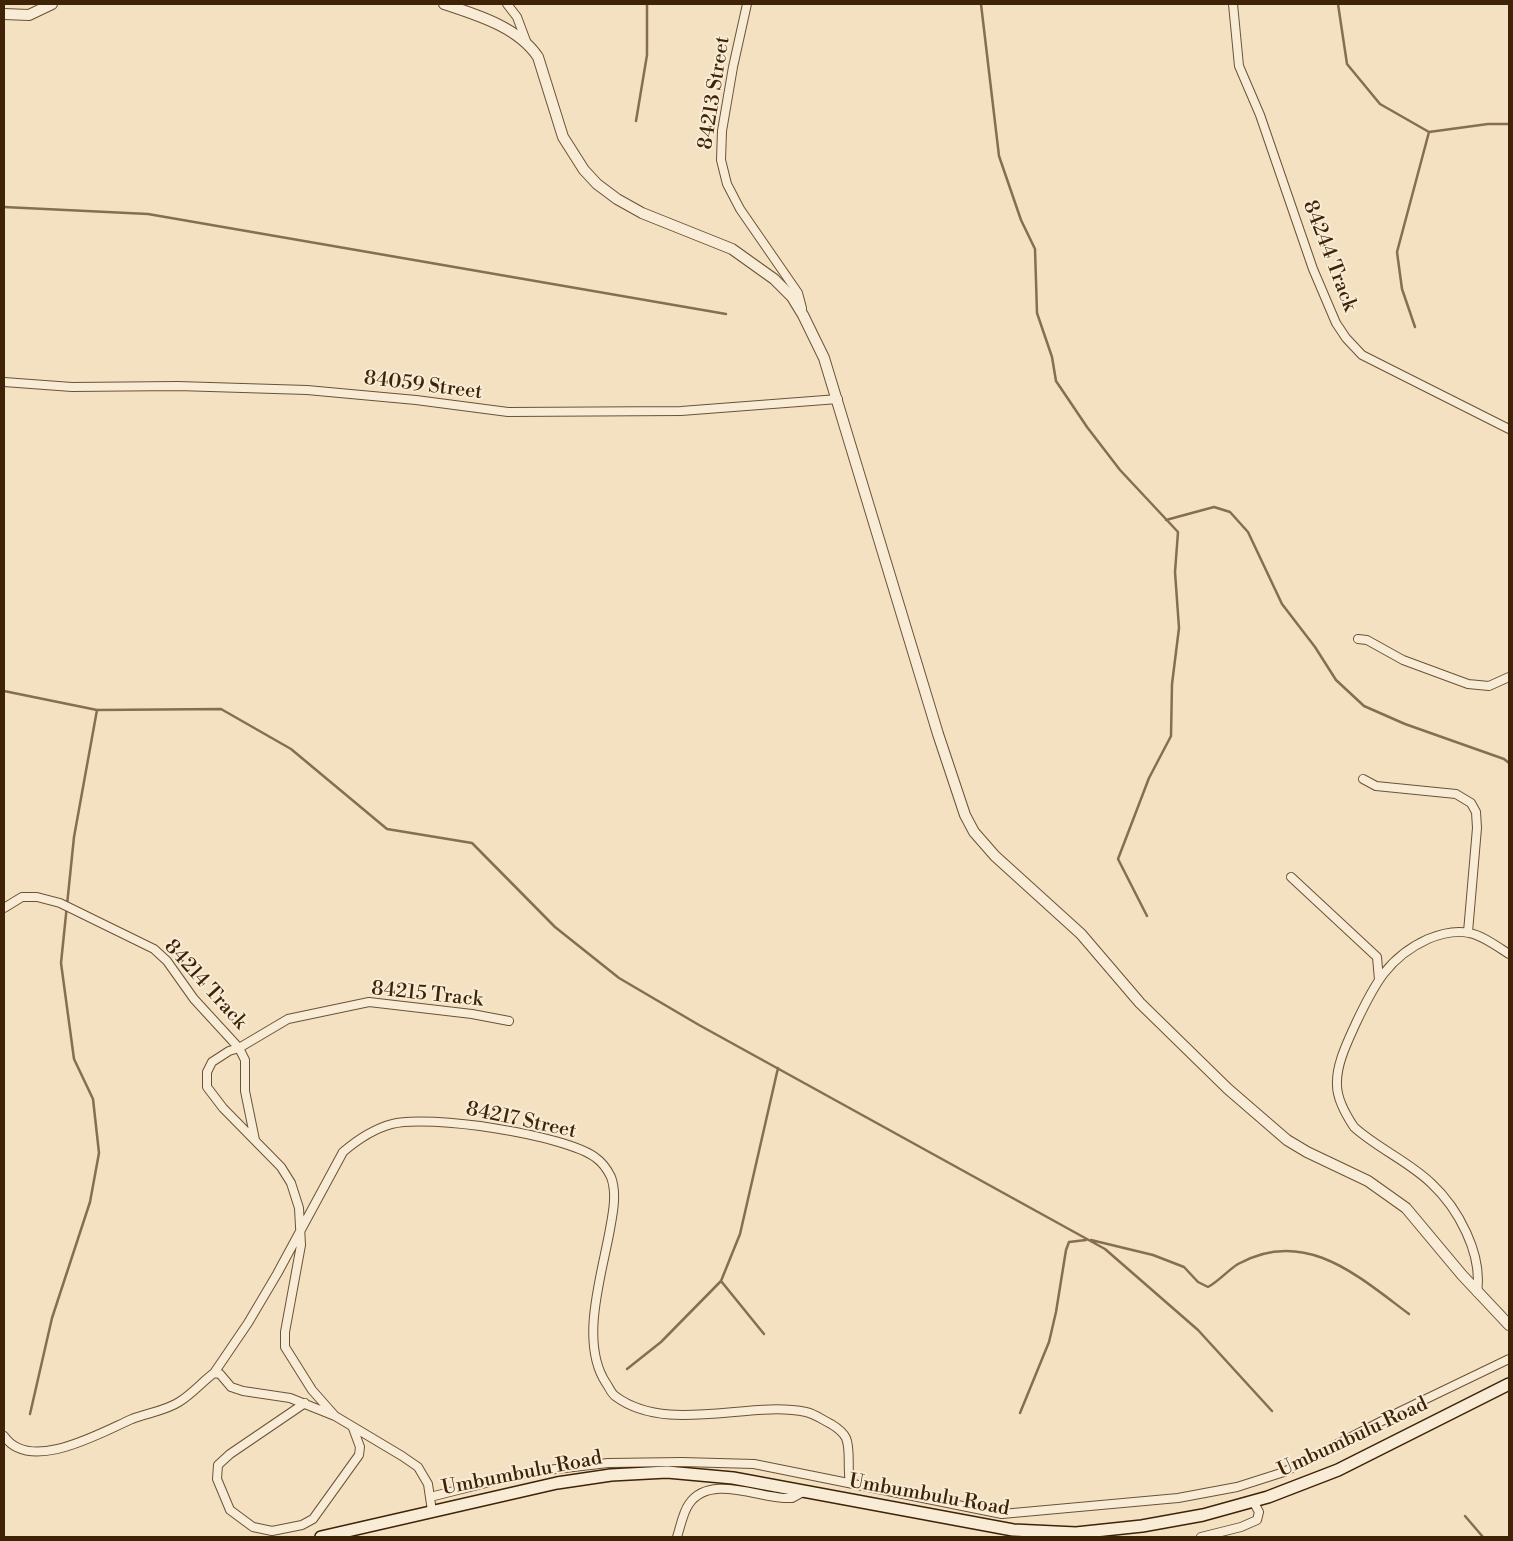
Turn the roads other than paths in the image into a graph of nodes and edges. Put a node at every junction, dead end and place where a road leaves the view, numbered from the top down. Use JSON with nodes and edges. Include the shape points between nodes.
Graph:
{"nodes":[{"id":1,"x":52,"y":4,"type":"edge"},
{"id":2,"x":444,"y":4,"type":"edge"},
{"id":3,"x":507,"y":4,"type":"edge"},
{"id":4,"x":747,"y":4,"type":"edge"},
{"id":5,"x":1233,"y":4,"type":"edge"},
{"id":6,"x":4,"y":14,"type":"edge"},
{"id":7,"x":526,"y":41,"type":"junction"},
{"id":8,"x":803,"y":315,"type":"junction"},
{"id":9,"x":4,"y":382,"type":"edge"},
{"id":10,"x":838,"y":399,"type":"junction"},
{"id":11,"x":1509,"y":429,"type":"edge"},
{"id":12,"x":1358,"y":639,"type":"dead end"},
{"id":13,"x":1509,"y":677,"type":"edge"},
{"id":14,"x":1363,"y":779,"type":"dead end"},
{"id":15,"x":1291,"y":877,"type":"dead end"},
{"id":16,"x":4,"y":908,"type":"edge"},
{"id":17,"x":1468,"y":932,"type":"junction"},
{"id":18,"x":1509,"y":954,"type":"edge"},
{"id":19,"x":1379,"y":982,"type":"junction"},
{"id":20,"x":509,"y":1021,"type":"dead end"},
{"id":21,"x":240,"y":1048,"type":"junction"},
{"id":22,"x":255,"y":1140,"type":"junction"},
{"id":23,"x":302,"y":1227,"type":"junction"},
{"id":24,"x":1477,"y":1292,"type":"junction"},
{"id":25,"x":1509,"y":1325,"type":"edge"},
{"id":26,"x":1509,"y":1359,"type":"edge"},
{"id":27,"x":214,"y":1373,"type":"junction"},
{"id":28,"x":1509,"y":1384,"type":"edge"},
{"id":29,"x":305,"y":1403,"type":"junction"},
{"id":30,"x":335,"y":1416,"type":"junction"},
{"id":31,"x":353,"y":1428,"type":"junction"},
{"id":32,"x":4,"y":1436,"type":"edge"},
{"id":33,"x":850,"y":1482,"type":"junction"},
{"id":34,"x":1237,"y":1487,"type":"junction"},
{"id":35,"x":803,"y":1492,"type":"junction"},
{"id":36,"x":430,"y":1497,"type":"junction"},
{"id":37,"x":1247,"y":1503,"type":"junction"},
{"id":38,"x":432,"y":1511,"type":"junction"},
{"id":39,"x":1002,"y":1514,"type":"junction"},
{"id":40,"x":1000,"y":1528,"type":"junction"},
{"id":41,"x":1233,"y":1529,"type":"junction"},
{"id":42,"x":348,"y":1534,"type":"edge"},
{"id":43,"x":321,"y":1537,"type":"edge"},
{"id":44,"x":677,"y":1537,"type":"edge"},
{"id":45,"x":1201,"y":1537,"type":"edge"},
{"id":46,"x":1235,"y":1537,"type":"edge"}],
"edges":[{"from":1,"to":6,"type":"street","via":[[29,15]]},
{"from":2,"to":7,"type":"street"},
{"from":3,"to":7,"type":"street","via":[[517,17]]},
{"from":4,"to":8,"type":"street","name":"84213 Street","via":[[724,122],[721,160],[726,184],[798,292]]},
{"from":5,"to":11,"type":"street","name":"84244 Track","via":[[1239,66],[1260,115],[1323,296],[1346,338],[1362,355]]},
{"from":7,"to":8,"type":"street","via":[[538,57],[563,137],[597,184],[642,213],[732,249],[774,279],[792,297]]},
{"from":8,"to":10,"type":"street","via":[[824,358]]},
{"from":9,"to":10,"type":"street","name":"84059 Street","via":[[72,387],[196,386],[307,390],[508,412],[681,411]]},
{"from":10,"to":24,"type":"street","via":[[938,734],[965,815],[974,832],[995,856],[1081,934],[1140,1003],[1228,1089],[1287,1140],[1368,1181],[1406,1208]]},
{"from":12,"to":13,"type":"street","via":[[1468,684],[1489,686]]},
{"from":14,"to":17,"type":"street","via":[[1376,786],[1456,794],[1471,803],[1476,812],[1476,828]]},
{"from":15,"to":19,"type":"street","via":[[1377,957]]},
{"from":16,"to":21,"type":"street","name":"84214 Track","via":[[22,897],[60,903],[154,950],[167,962],[194,1000]]},
{"from":17,"to":18,"type":"street"},
{"from":17,"to":19,"type":"street","via":[[1437,936],[1409,948],[1389,966]]},
{"from":19,"to":24,"type":"street","via":[[1349,1039],[1339,1068],[1337,1085],[1341,1101],[1354,1126],[1431,1183],[1455,1211],[1470,1242],[1479,1278]]},
{"from":20,"to":21,"type":"street","name":"84215 Track","via":[[370,1002],[288,1019]]},
{"from":21,"to":22,"type":"street","name":"84214 Track","via":[[245,1060],[245,1091]]},
{"from":21,"to":22,"type":"street","name":"84215 Track","via":[[229,1050],[212,1062],[206,1079],[207,1087]]},
{"from":22,"to":23,"type":"street","via":[[291,1183]]},
{"from":23,"to":27,"type":"street","name":"84217 Street","via":[[248,1323]]},
{"from":23,"to":30,"type":"street","via":[[285,1347],[312,1390]]},
{"from":23,"to":33,"type":"street","name":"84217 Street","via":[[343,1152],[356,1141],[393,1123],[483,1125],[580,1150],[596,1158],[611,1178],[614,1200],[593,1349],[598,1370],[614,1395],[635,1406],[697,1415],[787,1410],[807,1412],[837,1428],[846,1437]]},
{"from":24,"to":25,"type":"street"},
{"from":26,"to":34,"type":"street","via":[[1284,1472]]},
{"from":27,"to":29,"type":"street","via":[[220,1374],[231,1387],[243,1391],[273,1394]]},
{"from":27,"to":32,"type":"street","name":"84217 Street","via":[[178,1403],[69,1447],[32,1451],[17,1447]]},
{"from":28,"to":37,"type":"main road","name":"Umbumbulu Road","via":[[1338,1470]]},
{"from":29,"to":30,"type":"street"},
{"from":29,"to":31,"type":"street","via":[[230,1454],[216,1470],[230,1510],[253,1527],[272,1531],[302,1526],[319,1514],[359,1455],[360,1447]]},
{"from":30,"to":31,"type":"street"},
{"from":31,"to":36,"type":"street","via":[[418,1468],[428,1484]]},
{"from":33,"to":36,"type":"street","via":[[754,1464],[608,1463],[530,1472]]},
{"from":33,"to":39,"type":"street"},
{"from":34,"to":37,"type":"street"},
{"from":34,"to":39,"type":"street","via":[[1178,1498]]},
{"from":35,"to":38,"type":"main road","name":"Umbumbulu Road","via":[[733,1478],[667,1472],[557,1483]]},
{"from":35,"to":40,"type":"main road","name":"Umbumbulu Road"},
{"from":35,"to":44,"type":"street","via":[[784,1498],[709,1489],[687,1506]]},
{"from":36,"to":38,"type":"street"},
{"from":37,"to":40,"type":"main road","name":"Umbumbulu Road","via":[[1142,1526],[1076,1533]]},
{"from":37,"to":41,"type":"street","via":[[1259,1512],[1257,1520]]},
{"from":38,"to":42,"type":"main road","name":"Umbumbulu Road"},
{"from":39,"to":40,"type":"street"},
{"from":41,"to":45,"type":"street"},
{"from":41,"to":46,"type":"street"},
{"from":42,"to":43,"type":"main road","name":"Umbumbulu Road"}]}
